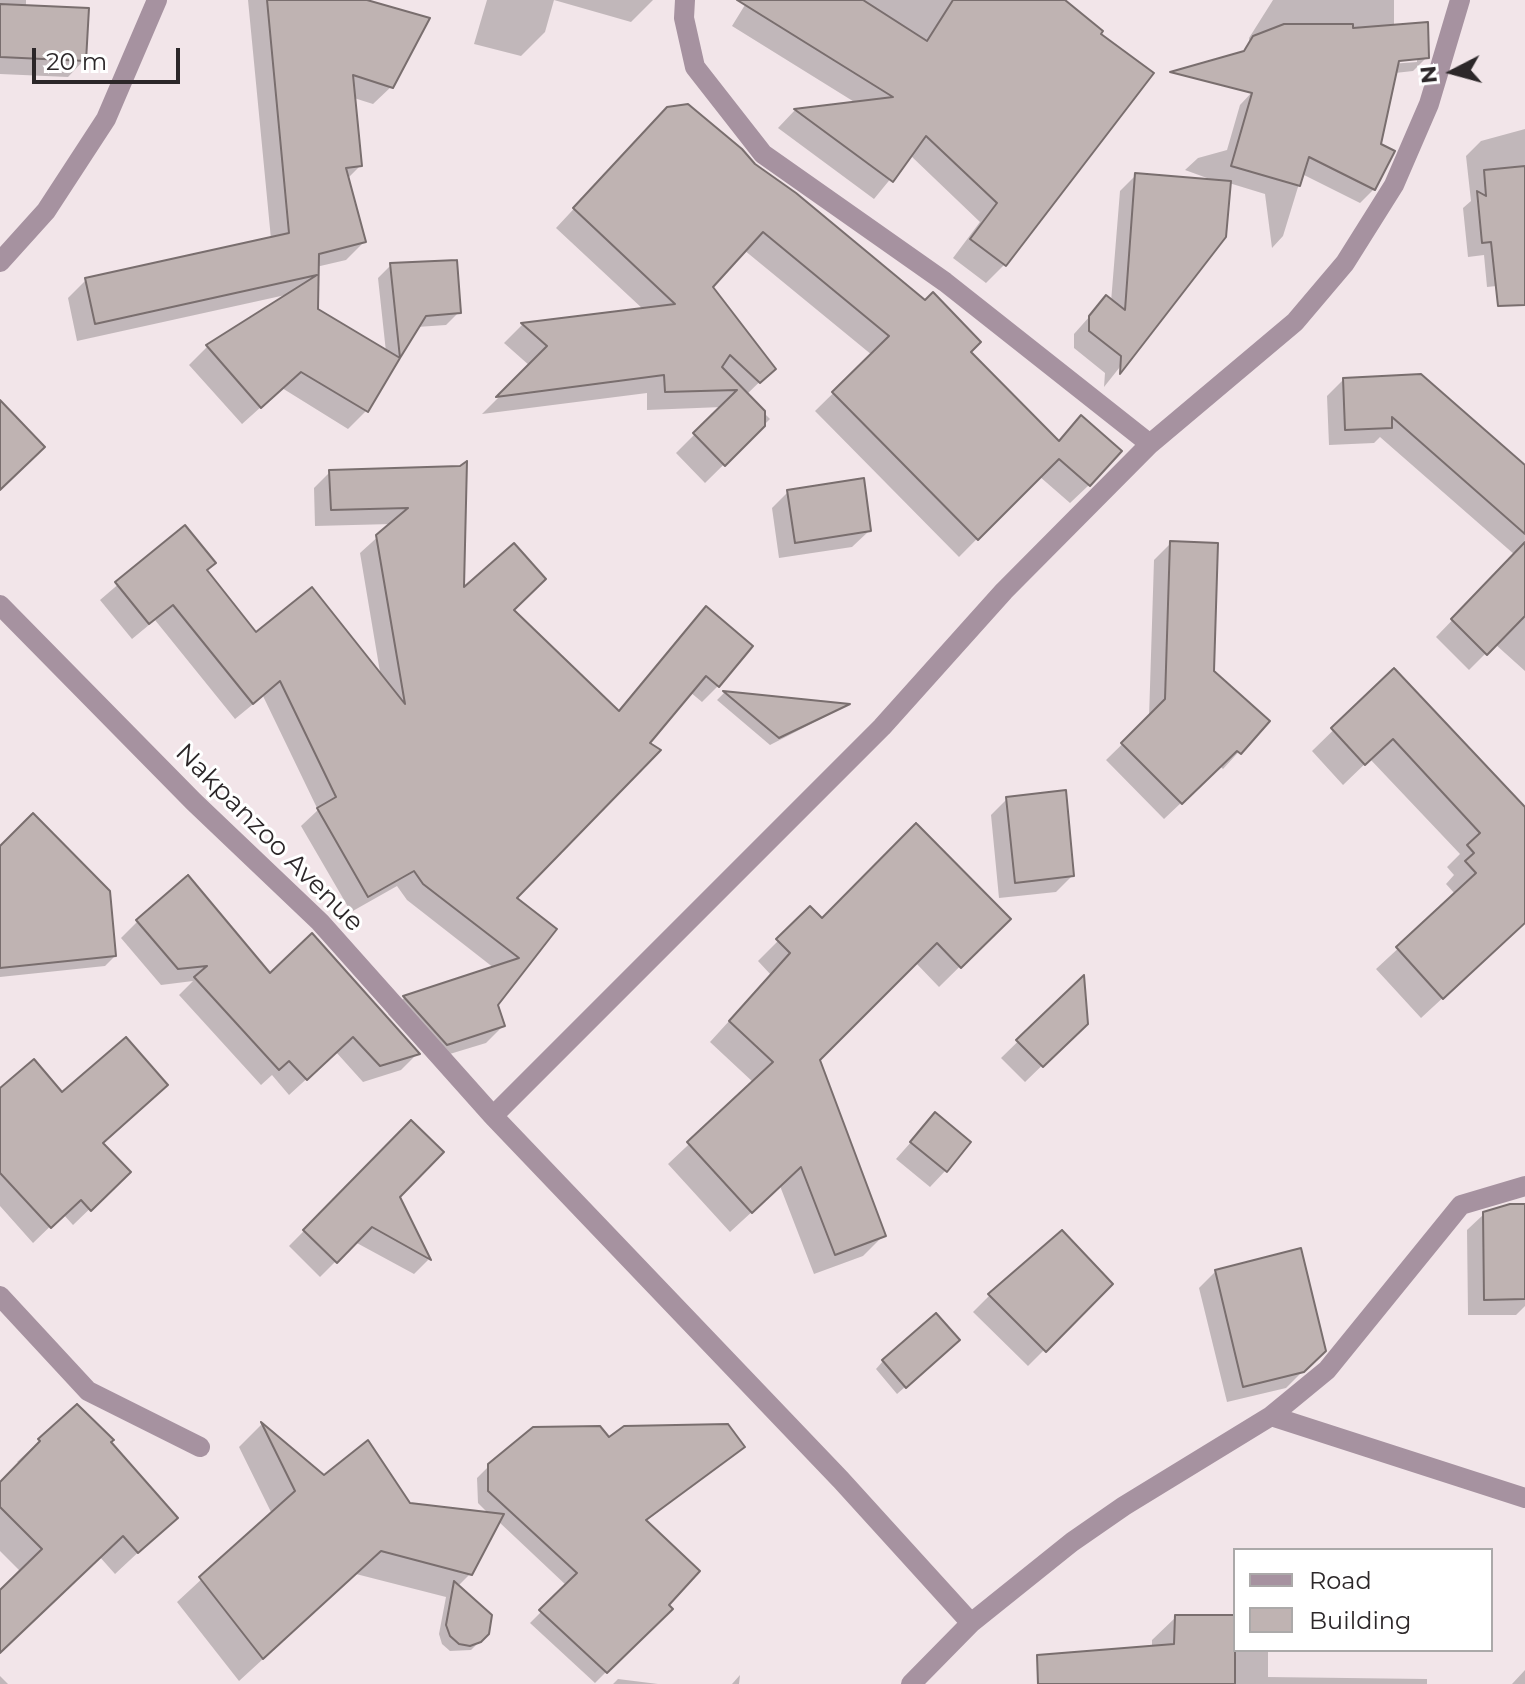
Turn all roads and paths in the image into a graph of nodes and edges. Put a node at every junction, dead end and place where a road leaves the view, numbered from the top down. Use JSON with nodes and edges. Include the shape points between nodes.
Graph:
{"nodes":[{"id":1,"x":157,"y":0,"type":"edge"},
{"id":2,"x":685,"y":0,"type":"edge"},
{"id":3,"x":1460,"y":0,"type":"edge"},
{"id":4,"x":0,"y":262,"type":"edge"},
{"id":5,"x":1150,"y":444,"type":"junction"},
{"id":6,"x":0,"y":605,"type":"edge"},
{"id":7,"x":493,"y":1116,"type":"junction"},
{"id":8,"x":1525,"y":1186,"type":"edge"},
{"id":9,"x":0,"y":1296,"type":"edge"},
{"id":10,"x":1271,"y":1416,"type":"junction"},
{"id":11,"x":200,"y":1447,"type":"dead end"},
{"id":12,"x":1525,"y":1498,"type":"edge"},
{"id":13,"x":971,"y":1623,"type":"junction"},
{"id":14,"x":911,"y":1684,"type":"edge"}],
"edges":[{"from":1,"to":4,"type":"street","via":[[106,119],[46,211]]},
{"from":2,"to":5,"type":"street","via":[[695,67],[763,154],[945,282]]},
{"from":3,"to":5,"type":"street","via":[[1429,104],[1394,185],[1345,263],[1295,322]]},
{"from":5,"to":7,"type":"street","via":[[1004,591],[882,727]]},
{"from":6,"to":7,"type":"street","name":"Nakpanzoo Avenue","via":[[320,922]]},
{"from":7,"to":13,"type":"street","name":"Nakpanzoo Avenue"},
{"from":8,"to":10,"type":"street","via":[[1461,1205],[1327,1370]]},
{"from":9,"to":11,"type":"street","via":[[88,1391]]},
{"from":10,"to":12,"type":"street"},
{"from":10,"to":13,"type":"street","via":[[1124,1506]]},
{"from":13,"to":14,"type":"street"}]}
